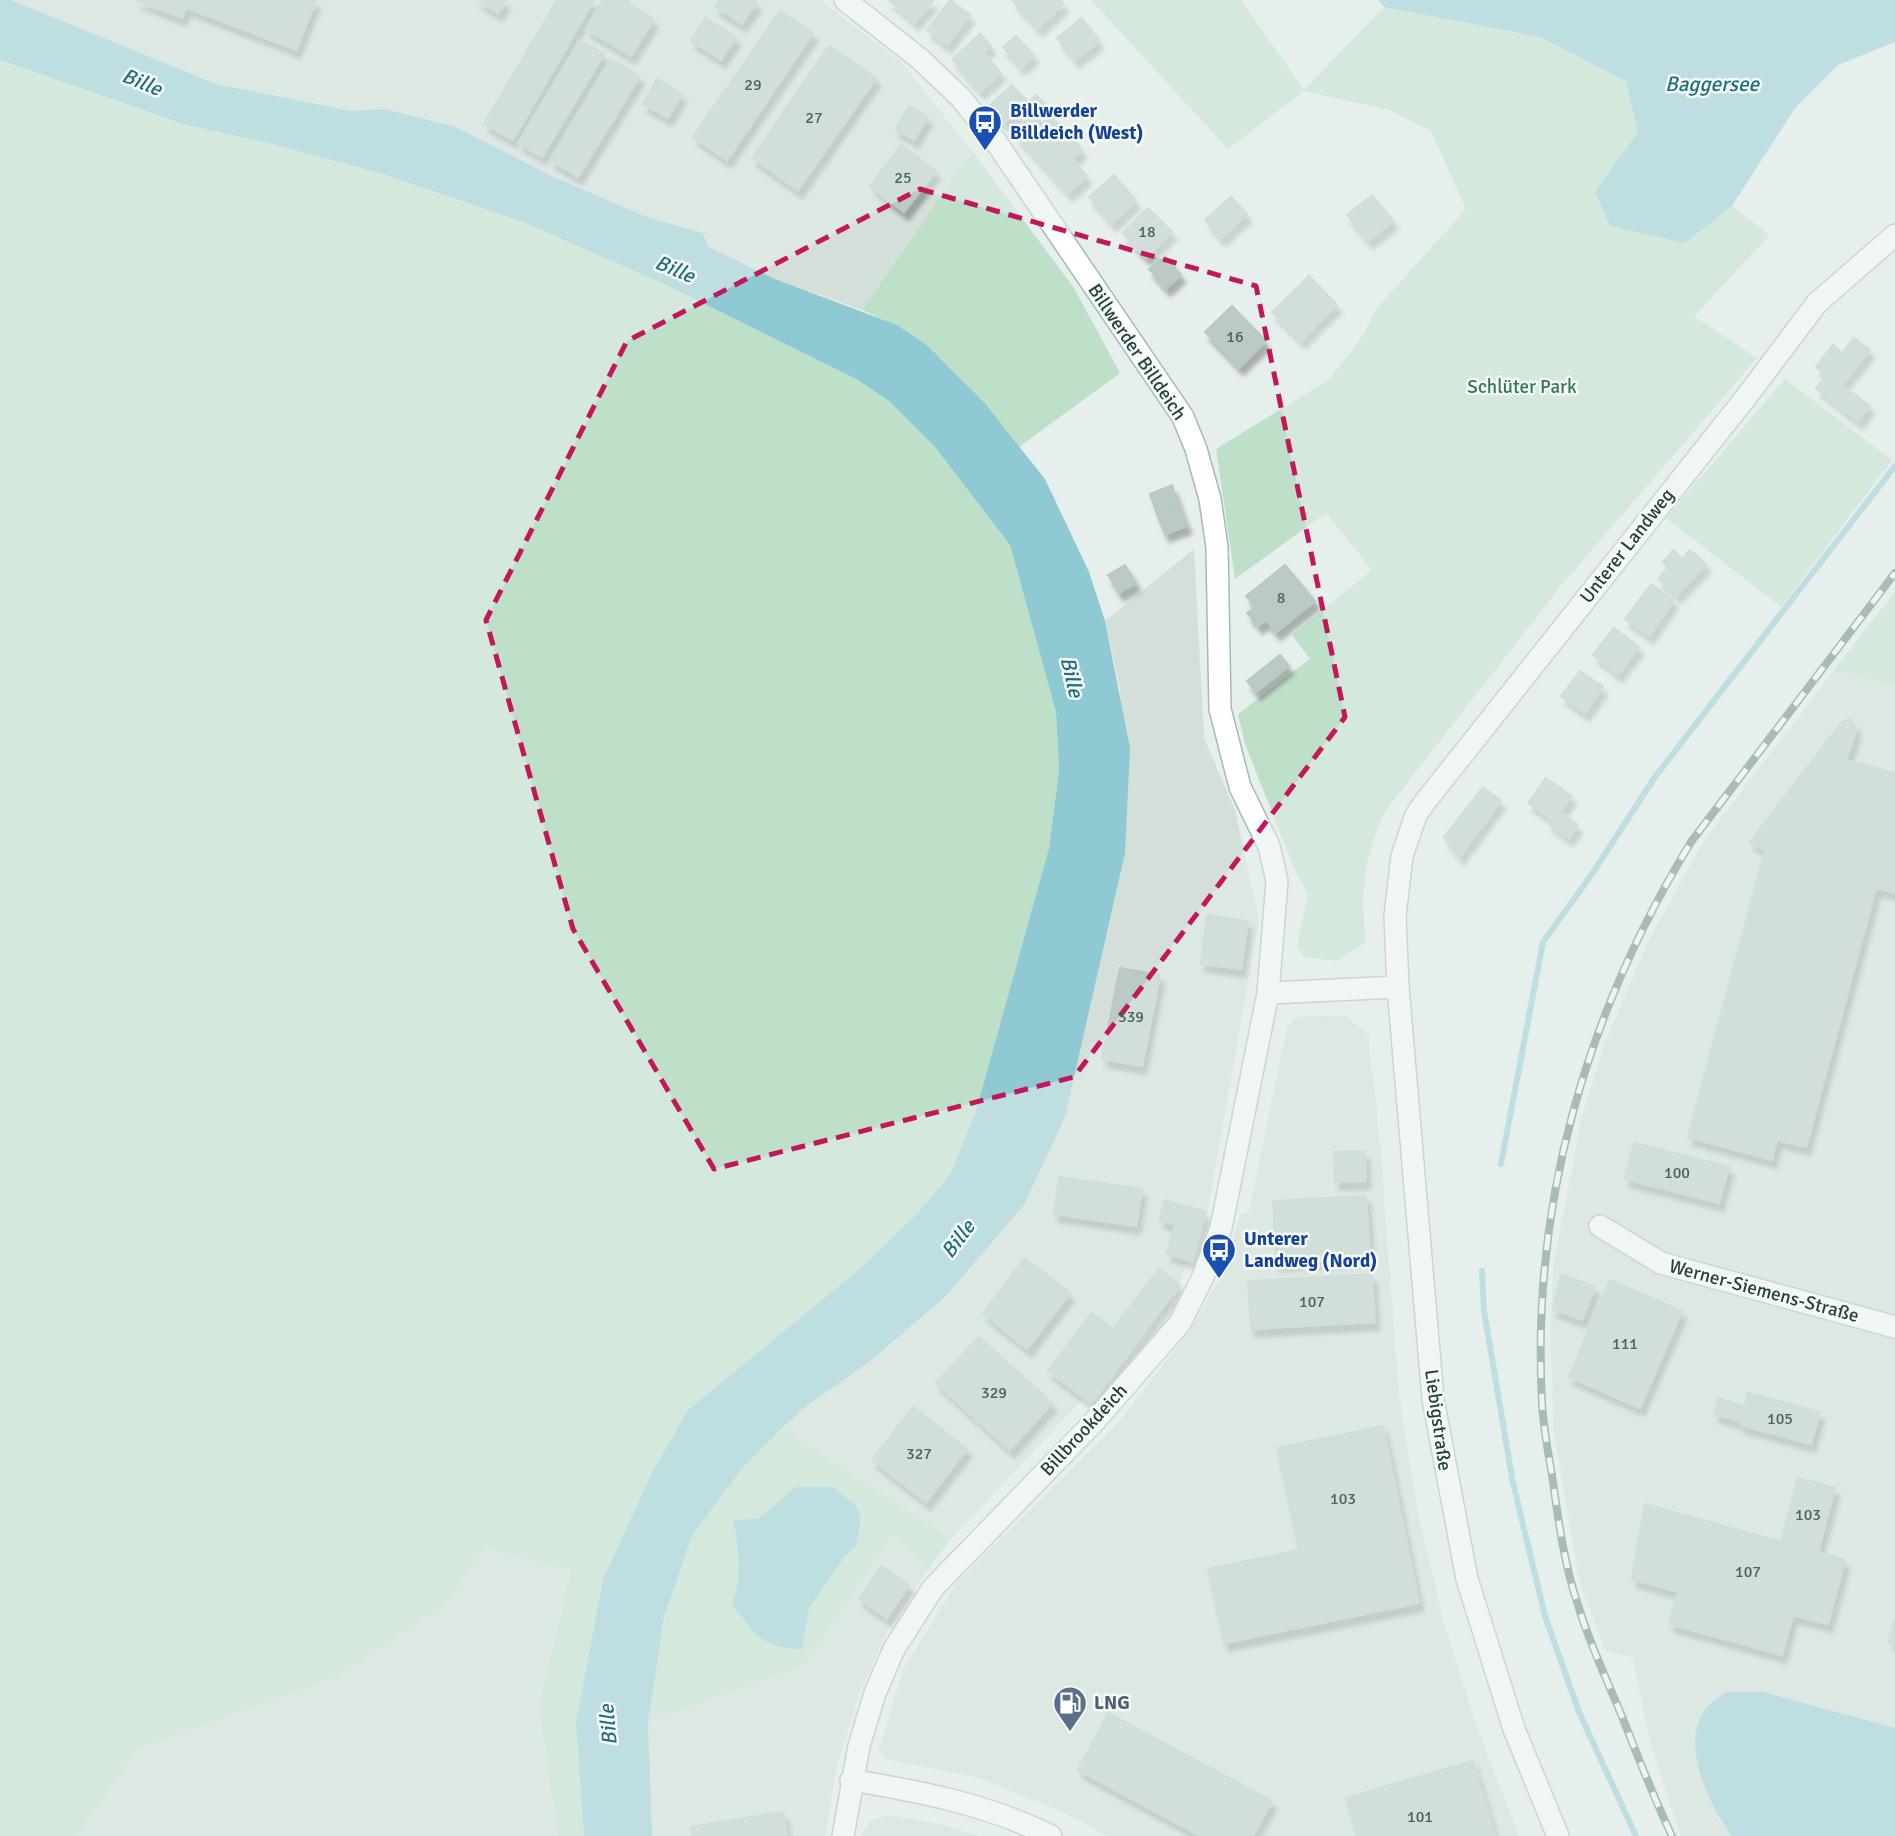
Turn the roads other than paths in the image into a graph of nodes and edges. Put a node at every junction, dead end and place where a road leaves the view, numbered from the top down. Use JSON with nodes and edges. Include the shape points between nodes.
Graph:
{"nodes":[{"id":1,"x":845,"y":0,"type":"edge"},
{"id":2,"x":1895,"y":235,"type":"edge"},
{"id":3,"x":1397,"y":883,"type":"joint"},
{"id":4,"x":1398,"y":987,"type":"junction"},
{"id":5,"x":1268,"y":993,"type":"junction"},
{"id":6,"x":1600,"y":1226,"type":"dead end"},
{"id":7,"x":1895,"y":1327,"type":"edge"},
{"id":8,"x":851,"y":1780,"type":"junction"},
{"id":9,"x":843,"y":1836,"type":"edge"},
{"id":10,"x":1051,"y":1836,"type":"edge"},
{"id":11,"x":1558,"y":1836,"type":"edge"}],
"edges":[{"from":1,"to":5,"type":"street","name":"Billwerder Billdeich","via":[[920,59],[961,98],[996,142],[1183,417],[1192,438],[1210,499],[1217,547],[1220,709],[1240,786],[1269,846],[1277,881]]},
{"from":2,"to":3,"type":"street","name":"Unterer Landweg","via":[[1817,303],[1425,802],[1410,832]]},
{"from":3,"to":4,"type":"street","name":"Liebigstraße"},
{"from":4,"to":5,"type":"street"},
{"from":4,"to":11,"type":"street","name":"Liebigstraße","via":[[1430,1373],[1448,1491],[1495,1674]]},
{"from":5,"to":8,"type":"street","name":"Billbrookdeich","via":[[1221,1228],[1180,1323],[1094,1422],[933,1588],[894,1649],[875,1693]]},
{"from":6,"to":7,"type":"street","name":"Werner-Siemens-Straße","via":[[1661,1263]]},
{"from":8,"to":9,"type":"street","name":"Billbrookdeich"},
{"from":8,"to":10,"type":"street","via":[[978,1805]]}]}
